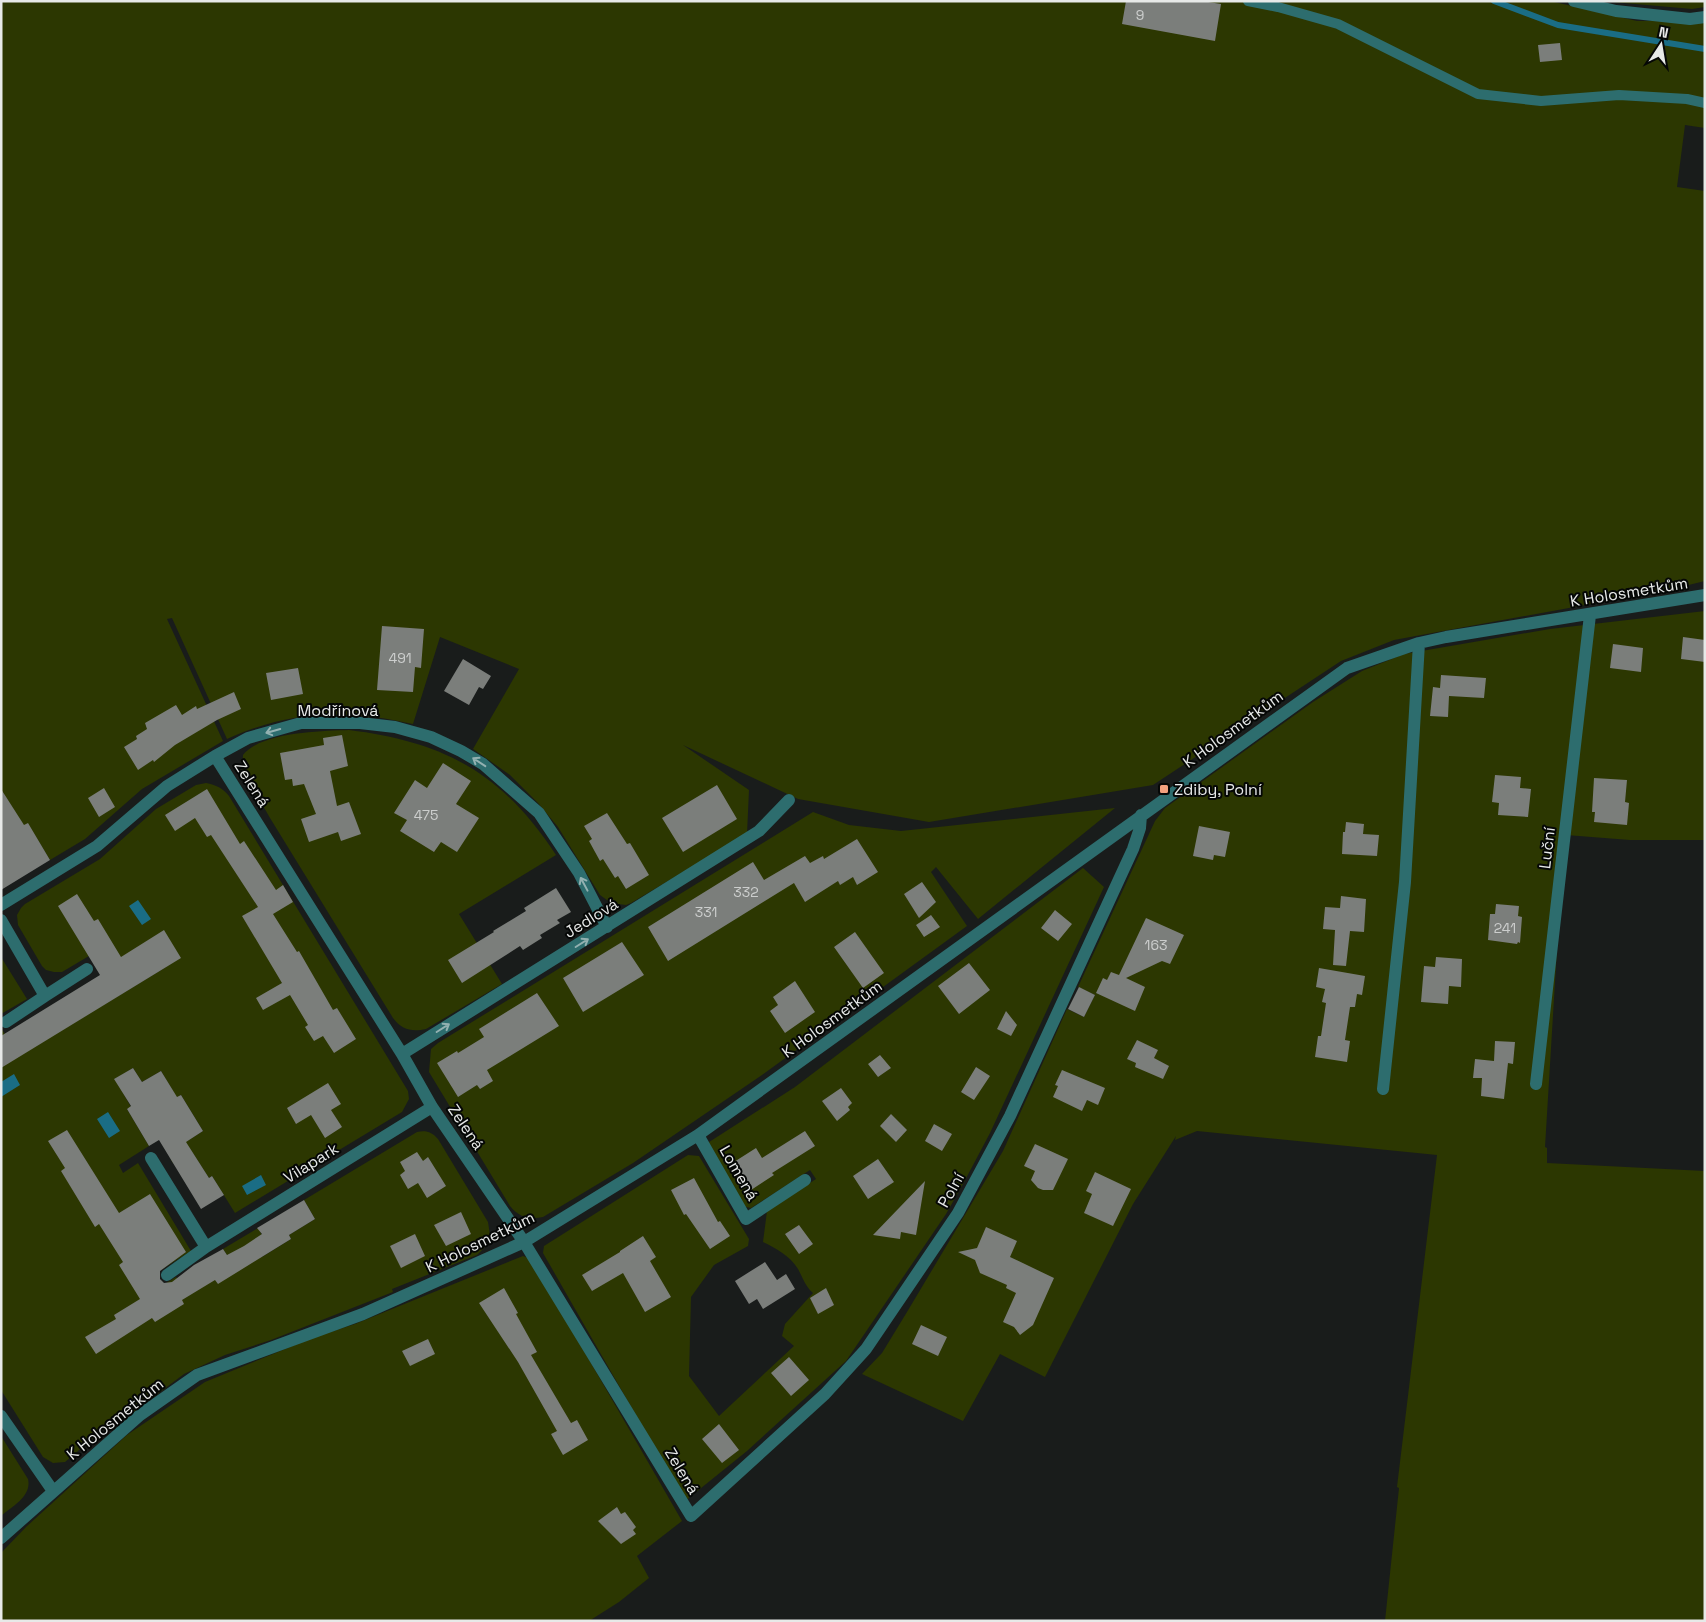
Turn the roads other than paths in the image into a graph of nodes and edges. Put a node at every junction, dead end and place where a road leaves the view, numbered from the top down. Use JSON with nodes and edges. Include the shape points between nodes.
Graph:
{"nodes":[{"id":1,"x":1248,"y":1,"type":"edge"},
{"id":2,"x":1574,"y":1,"type":"edge"},
{"id":3,"x":1705,"y":17,"type":"edge"},
{"id":4,"x":1705,"y":103,"type":"edge"},
{"id":5,"x":1705,"y":595,"type":"edge"},
{"id":6,"x":1590,"y":615,"type":"junction"},
{"id":7,"x":1419,"y":643,"type":"junction"},
{"id":8,"x":215,"y":756,"type":"junction"},
{"id":9,"x":789,"y":800,"type":"dead end"},
{"id":10,"x":1141,"y":815,"type":"junction"},
{"id":11,"x":1,"y":905,"type":"edge"},
{"id":12,"x":1,"y":920,"type":"edge"},
{"id":13,"x":607,"y":927,"type":"junction"},
{"id":14,"x":87,"y":969,"type":"dead end"},
{"id":15,"x":45,"y":996,"type":"junction"},
{"id":16,"x":6,"y":1022,"type":"dead end"},
{"id":17,"x":402,"y":1054,"type":"junction"},
{"id":18,"x":1536,"y":1084,"type":"dead end"},
{"id":19,"x":1383,"y":1090,"type":"dead end"},
{"id":20,"x":432,"y":1107,"type":"junction"},
{"id":21,"x":698,"y":1135,"type":"junction"},
{"id":22,"x":151,"y":1158,"type":"dead end"},
{"id":23,"x":805,"y":1180,"type":"dead end"},
{"id":24,"x":524,"y":1242,"type":"junction"},
{"id":25,"x":206,"y":1246,"type":"junction"},
{"id":26,"x":167,"y":1275,"type":"dead end"},
{"id":27,"x":1,"y":1416,"type":"edge"},
{"id":28,"x":53,"y":1491,"type":"junction"},
{"id":29,"x":691,"y":1516,"type":"joint"},
{"id":30,"x":1,"y":1538,"type":"edge"}],
"edges":[{"from":1,"to":4,"type":"lane","via":[[1338,24],[1478,94],[1541,101],[1619,95]]},
{"from":2,"to":3,"type":"street","via":[[1616,11]]},
{"from":5,"to":6,"type":"street","name":"K Holosmetkům"},
{"from":6,"to":7,"type":"street","name":"K Holosmetkům"},
{"from":6,"to":18,"type":"street","name":"Luční"},
{"from":7,"to":10,"type":"street","name":"K Holosmetkům","via":[[1336,674]]},
{"from":7,"to":19,"type":"street","via":[[1405,882]]},
{"from":8,"to":11,"type":"street","name":"Modřínová","via":[[167,786],[98,846]]},
{"from":13,"to":8,"type":"street","name":"Modřínová","one_way":true,"via":[[578,873],[539,813],[483,764],[431,737],[395,727],[360,723],[301,723],[248,738]]},
{"from":8,"to":17,"type":"street","name":"Zelená"},
{"from":9,"to":13,"type":"street","name":"Jedlová","via":[[759,832]]},
{"from":10,"to":21,"type":"street","name":"K Holosmetkům"},
{"from":10,"to":29,"type":"street","name":"Polní","via":[[1133,849],[1010,1116],[958,1213],[866,1349],[825,1394]]},
{"from":12,"to":15,"type":"street"},
{"from":17,"to":13,"type":"street","name":"Jedlová","one_way":true},
{"from":14,"to":15,"type":"street"},
{"from":15,"to":16,"type":"street"},
{"from":17,"to":20,"type":"street","name":"Zelená"},
{"from":20,"to":24,"type":"street","name":"Zelená"},
{"from":20,"to":25,"type":"street","name":"Vilapark"},
{"from":21,"to":23,"type":"street","name":"Lomená","via":[[746,1219]]},
{"from":21,"to":24,"type":"street","name":"K Holosmetkům"},
{"from":22,"to":25,"type":"street"},
{"from":24,"to":28,"type":"street","name":"K Holosmetkům","via":[[363,1314],[197,1375],[140,1415]]},
{"from":24,"to":29,"type":"street","name":"Zelená"},
{"from":25,"to":26,"type":"street","name":"Vilapark"},
{"from":27,"to":28,"type":"street"},
{"from":28,"to":30,"type":"street","name":"K Holosmetkům"}]}
